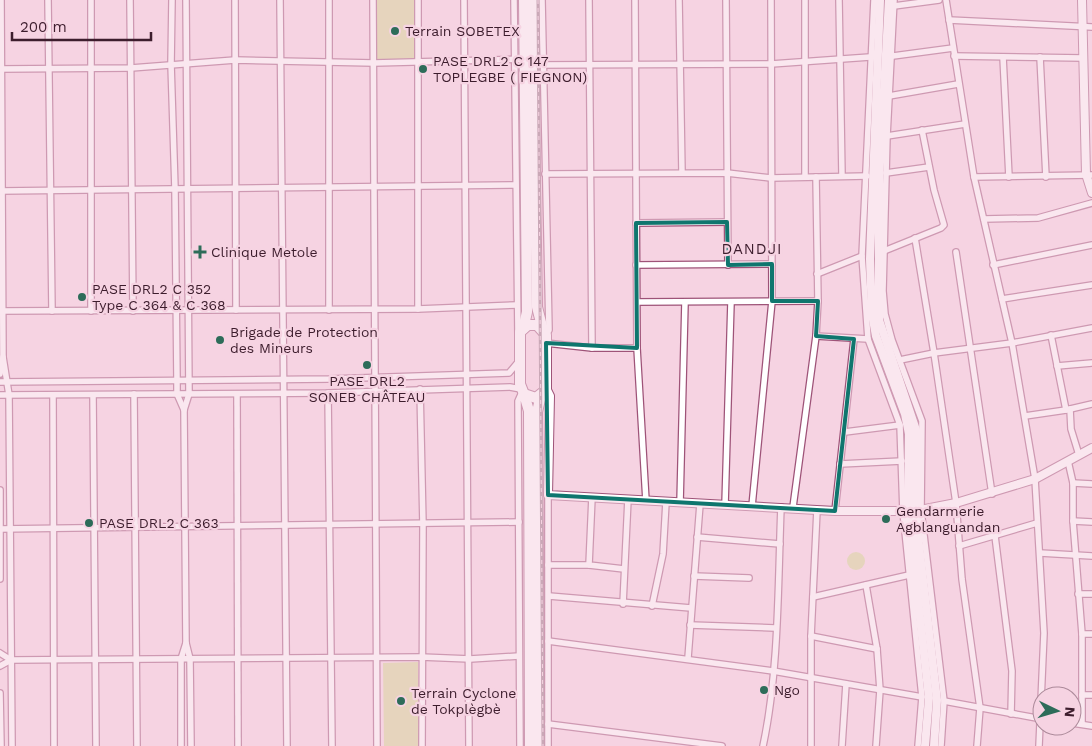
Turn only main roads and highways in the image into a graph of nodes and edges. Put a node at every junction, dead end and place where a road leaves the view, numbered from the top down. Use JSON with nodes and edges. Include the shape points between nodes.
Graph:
{"nodes":[{"id":1,"x":524,"y":0,"type":"edge"},
{"id":2,"x":532,"y":0,"type":"edge"},
{"id":3,"x":528,"y":62,"type":"junction"},
{"id":4,"x":521,"y":334,"type":"junction"},
{"id":5,"x":545,"y":336,"type":"junction"},
{"id":6,"x":522,"y":392,"type":"junction"},
{"id":7,"x":544,"y":392,"type":"junction"},
{"id":8,"x":530,"y":746,"type":"edge"},
{"id":9,"x":539,"y":746,"type":"edge"}],
"edges":[{"from":1,"to":3,"type":"highway"},
{"from":2,"to":3,"type":"highway"},
{"from":3,"to":4,"type":"highway","via":[[527,312]]},
{"from":3,"to":5,"type":"highway","via":[[536,307]]},
{"from":4,"to":5,"type":"highway","via":[[534,325]]},
{"from":4,"to":6,"type":"highway"},
{"from":5,"to":7,"type":"highway"},
{"from":6,"to":7,"type":"highway","via":[[532,398]]},
{"from":6,"to":8,"type":"highway","via":[[529,411]]},
{"from":7,"to":9,"type":"highway","via":[[537,418]]}]}
